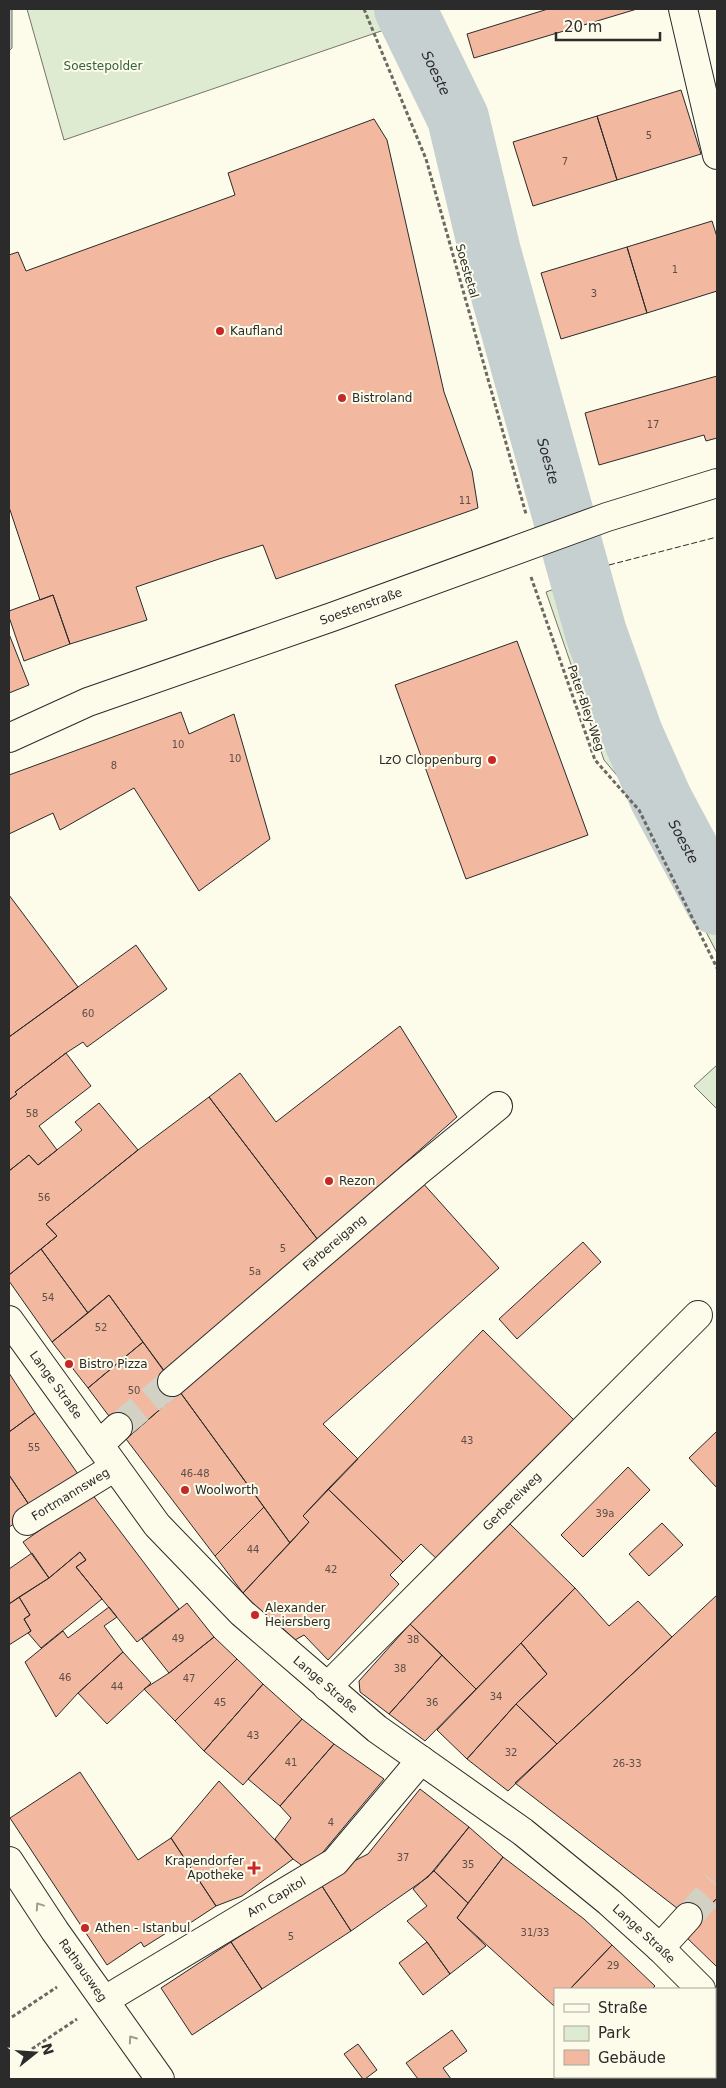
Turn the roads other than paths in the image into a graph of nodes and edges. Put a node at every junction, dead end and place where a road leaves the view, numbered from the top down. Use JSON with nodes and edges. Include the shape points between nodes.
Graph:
{"nodes":[{"id":1,"x":683,"y":11,"type":"edge"},
{"id":2,"x":717,"y":155,"type":"edge"},
{"id":3,"x":717,"y":483,"type":"edge"},
{"id":4,"x":9,"y":738,"type":"edge"},
{"id":5,"x":498,"y":1106,"type":"dead end"},
{"id":6,"x":698,"y":1314,"type":"dead end"},
{"id":7,"x":9,"y":1320,"type":"edge"},
{"id":8,"x":172,"y":1382,"type":"tunnel mouth"},
{"id":9,"x":115,"y":1467,"type":"junction"},
{"id":10,"x":27,"y":1521,"type":"dead end"},
{"id":11,"x":327,"y":1687,"type":"junction"},
{"id":12,"x":421,"y":1760,"type":"junction"},
{"id":13,"x":9,"y":1861,"type":"edge"},
{"id":14,"x":688,"y":1917,"type":"tunnel mouth"},
{"id":15,"x":660,"y":1948,"type":"junction"},
{"id":16,"x":700,"y":1988,"type":"edge"},
{"id":17,"x":105,"y":2000,"type":"junction"},
{"id":18,"x":160,"y":2079,"type":"edge"}],
"edges":[{"from":1,"to":2,"type":"street"},
{"from":3,"to":4,"type":"street","name":"Soestenstraße","via":[[607,517],[88,702]]},
{"from":5,"to":8,"type":"street","name":"Färbereigang"},
{"from":6,"to":11,"type":"street","name":"Gerbereiweg"},
{"from":7,"to":9,"type":"street","name":"Lange Straße","via":[[109,1436]]},
{"from":9,"to":10,"type":"street","name":"Fortmannsweg"},
{"from":9,"to":11,"type":"street","name":"Lange Straße","via":[[157,1525],[242,1613]]},
{"from":11,"to":12,"type":"street","name":"Lange Straße","via":[[377,1729]]},
{"from":12,"to":15,"type":"street","name":"Lange Straße","via":[[524,1832]]},
{"from":12,"to":17,"type":"street","name":"Am Capitol","via":[[335,1862]]},
{"from":17,"to":13,"type":"street","name":"Rathausweg","one_way":true},
{"from":14,"to":15,"type":"street"},
{"from":15,"to":16,"type":"street","name":"Lange Straße"},
{"from":18,"to":17,"type":"street","name":"Rathausweg","one_way":true}]}
